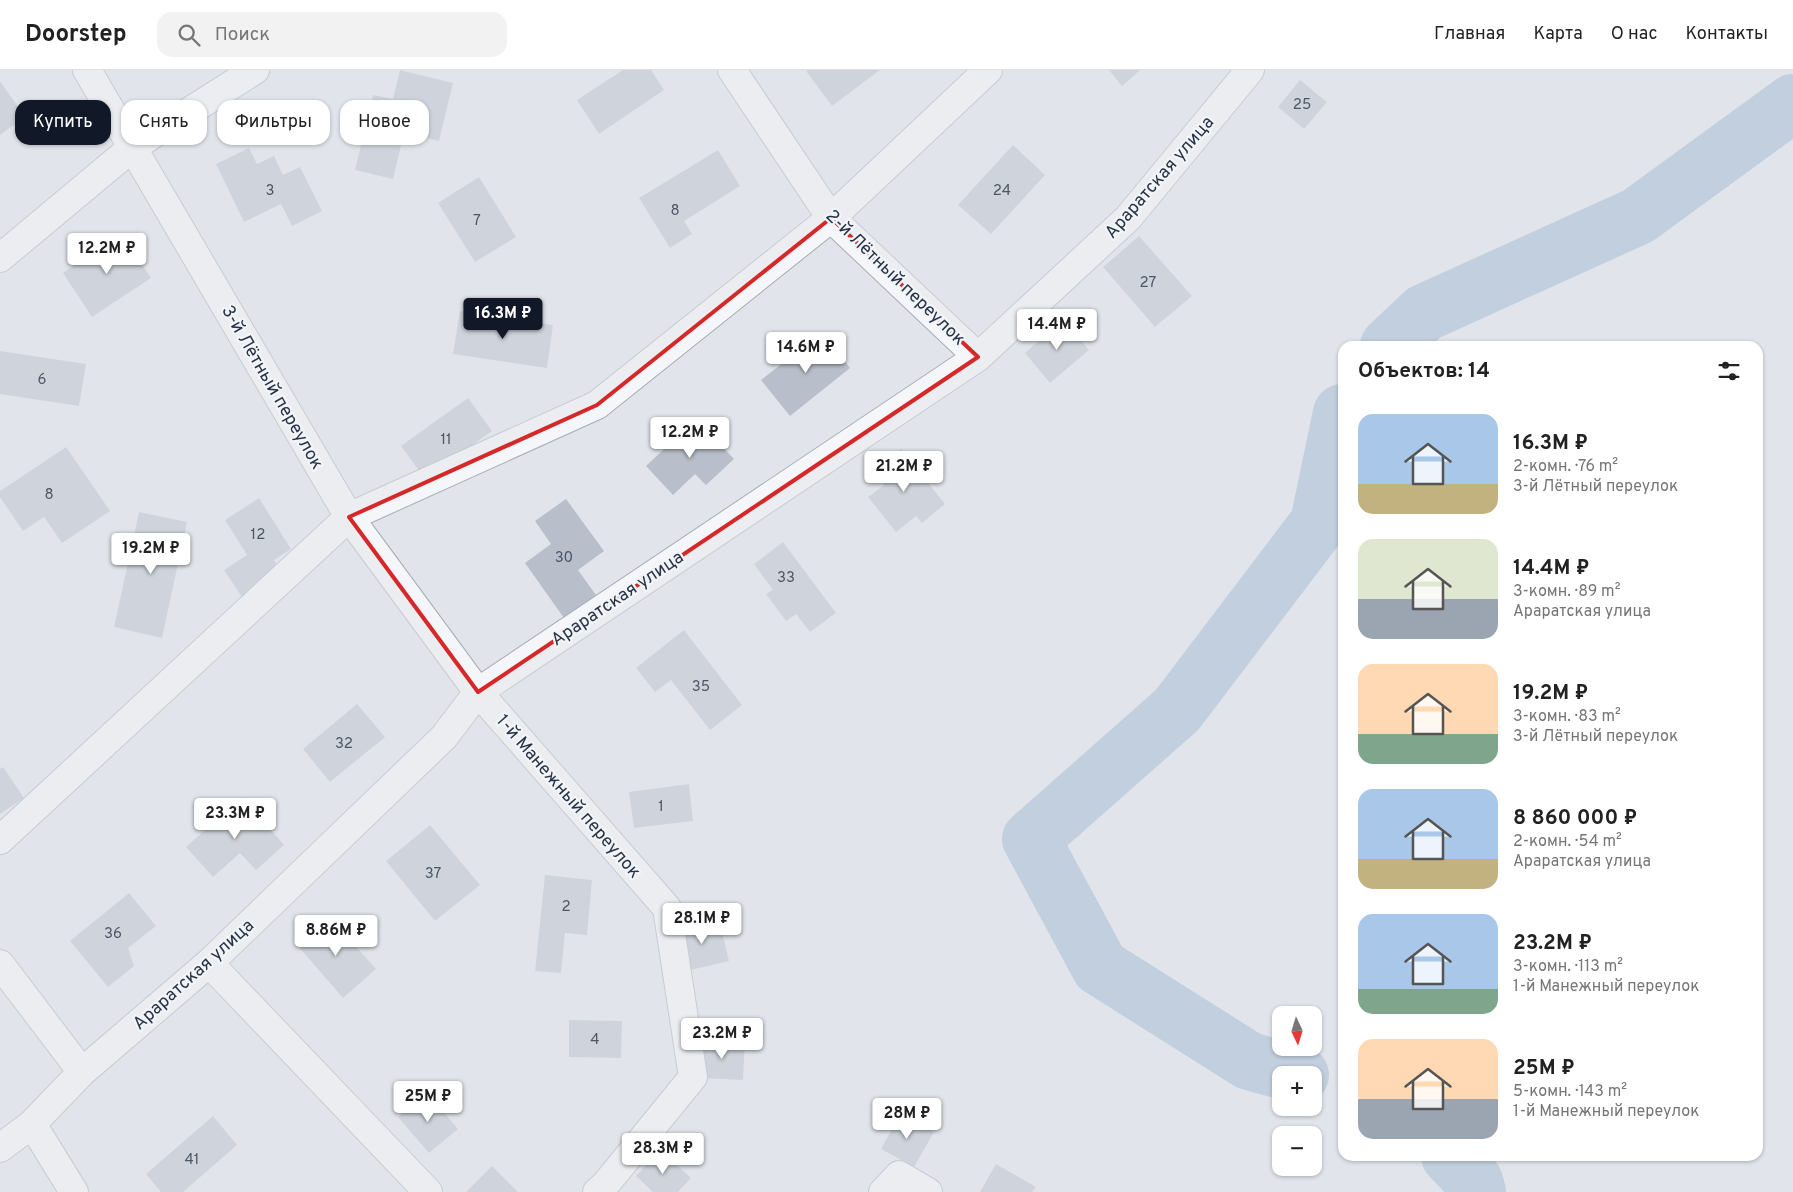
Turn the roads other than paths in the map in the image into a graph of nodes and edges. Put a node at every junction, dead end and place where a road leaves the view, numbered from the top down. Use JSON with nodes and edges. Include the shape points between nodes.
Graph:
{"nodes":[{"id":1,"x":87,"y":70,"type":"edge"},
{"id":2,"x":255,"y":70,"type":"edge"},
{"id":3,"x":732,"y":70,"type":"edge"},
{"id":4,"x":988,"y":70,"type":"edge"},
{"id":5,"x":1250,"y":70,"type":"edge"},
{"id":6,"x":133,"y":147,"type":"junction"},
{"id":7,"x":831,"y":218,"type":"junction"},
{"id":8,"x":0,"y":258,"type":"edge"},
{"id":9,"x":978,"y":357,"type":"junction"},
{"id":10,"x":349,"y":517,"type":"junction"},
{"id":11,"x":478,"y":692,"type":"junction"},
{"id":12,"x":0,"y":840,"type":"edge"},
{"id":13,"x":209,"y":963,"type":"junction"},
{"id":14,"x":0,"y":964,"type":"edge"},
{"id":15,"x":82,"y":1072,"type":"junction"},
{"id":16,"x":32,"y":1124,"type":"junction"},
{"id":17,"x":0,"y":1148,"type":"edge"},
{"id":18,"x":891,"y":1184,"type":"edge"},
{"id":19,"x":74,"y":1192,"type":"edge"},
{"id":20,"x":428,"y":1192,"type":"edge"},
{"id":21,"x":597,"y":1192,"type":"edge"},
{"id":22,"x":928,"y":1192,"type":"edge"}],
"edges":[{"from":1,"to":6,"type":"street","name":"3-й Лётный переулок"},
{"from":2,"to":6,"type":"street"},
{"from":3,"to":7,"type":"street","name":"2-й Лётный переулок"},
{"from":4,"to":7,"type":"street"},
{"from":5,"to":9,"type":"street","name":"Араратская улица","via":[[1128,218]]},
{"from":6,"to":8,"type":"street"},
{"from":6,"to":10,"type":"street","name":"3-й Лётный переулок"},
{"from":7,"to":9,"type":"street","name":"2-й Лётный переулок"},
{"from":7,"to":10,"type":"street","via":[[596,405]]},
{"from":9,"to":11,"type":"street","name":"Араратская улица"},
{"from":10,"to":11,"type":"street","name":"3-й Лётный переулок"},
{"from":10,"to":12,"type":"street"},
{"from":11,"to":13,"type":"street","name":"Араратская улица","via":[[444,737]]},
{"from":11,"to":21,"type":"street","name":"1-й Манежный переулок","via":[[667,908],[693,1078]]},
{"from":13,"to":15,"type":"street","name":"Араратская улица"},
{"from":13,"to":20,"type":"street"},
{"from":14,"to":15,"type":"street"},
{"from":15,"to":16,"type":"street","name":"Араратская улица"},
{"from":16,"to":17,"type":"street","name":"Араратская улица"},
{"from":16,"to":19,"type":"street"},
{"from":18,"to":22,"type":"street"}]}
